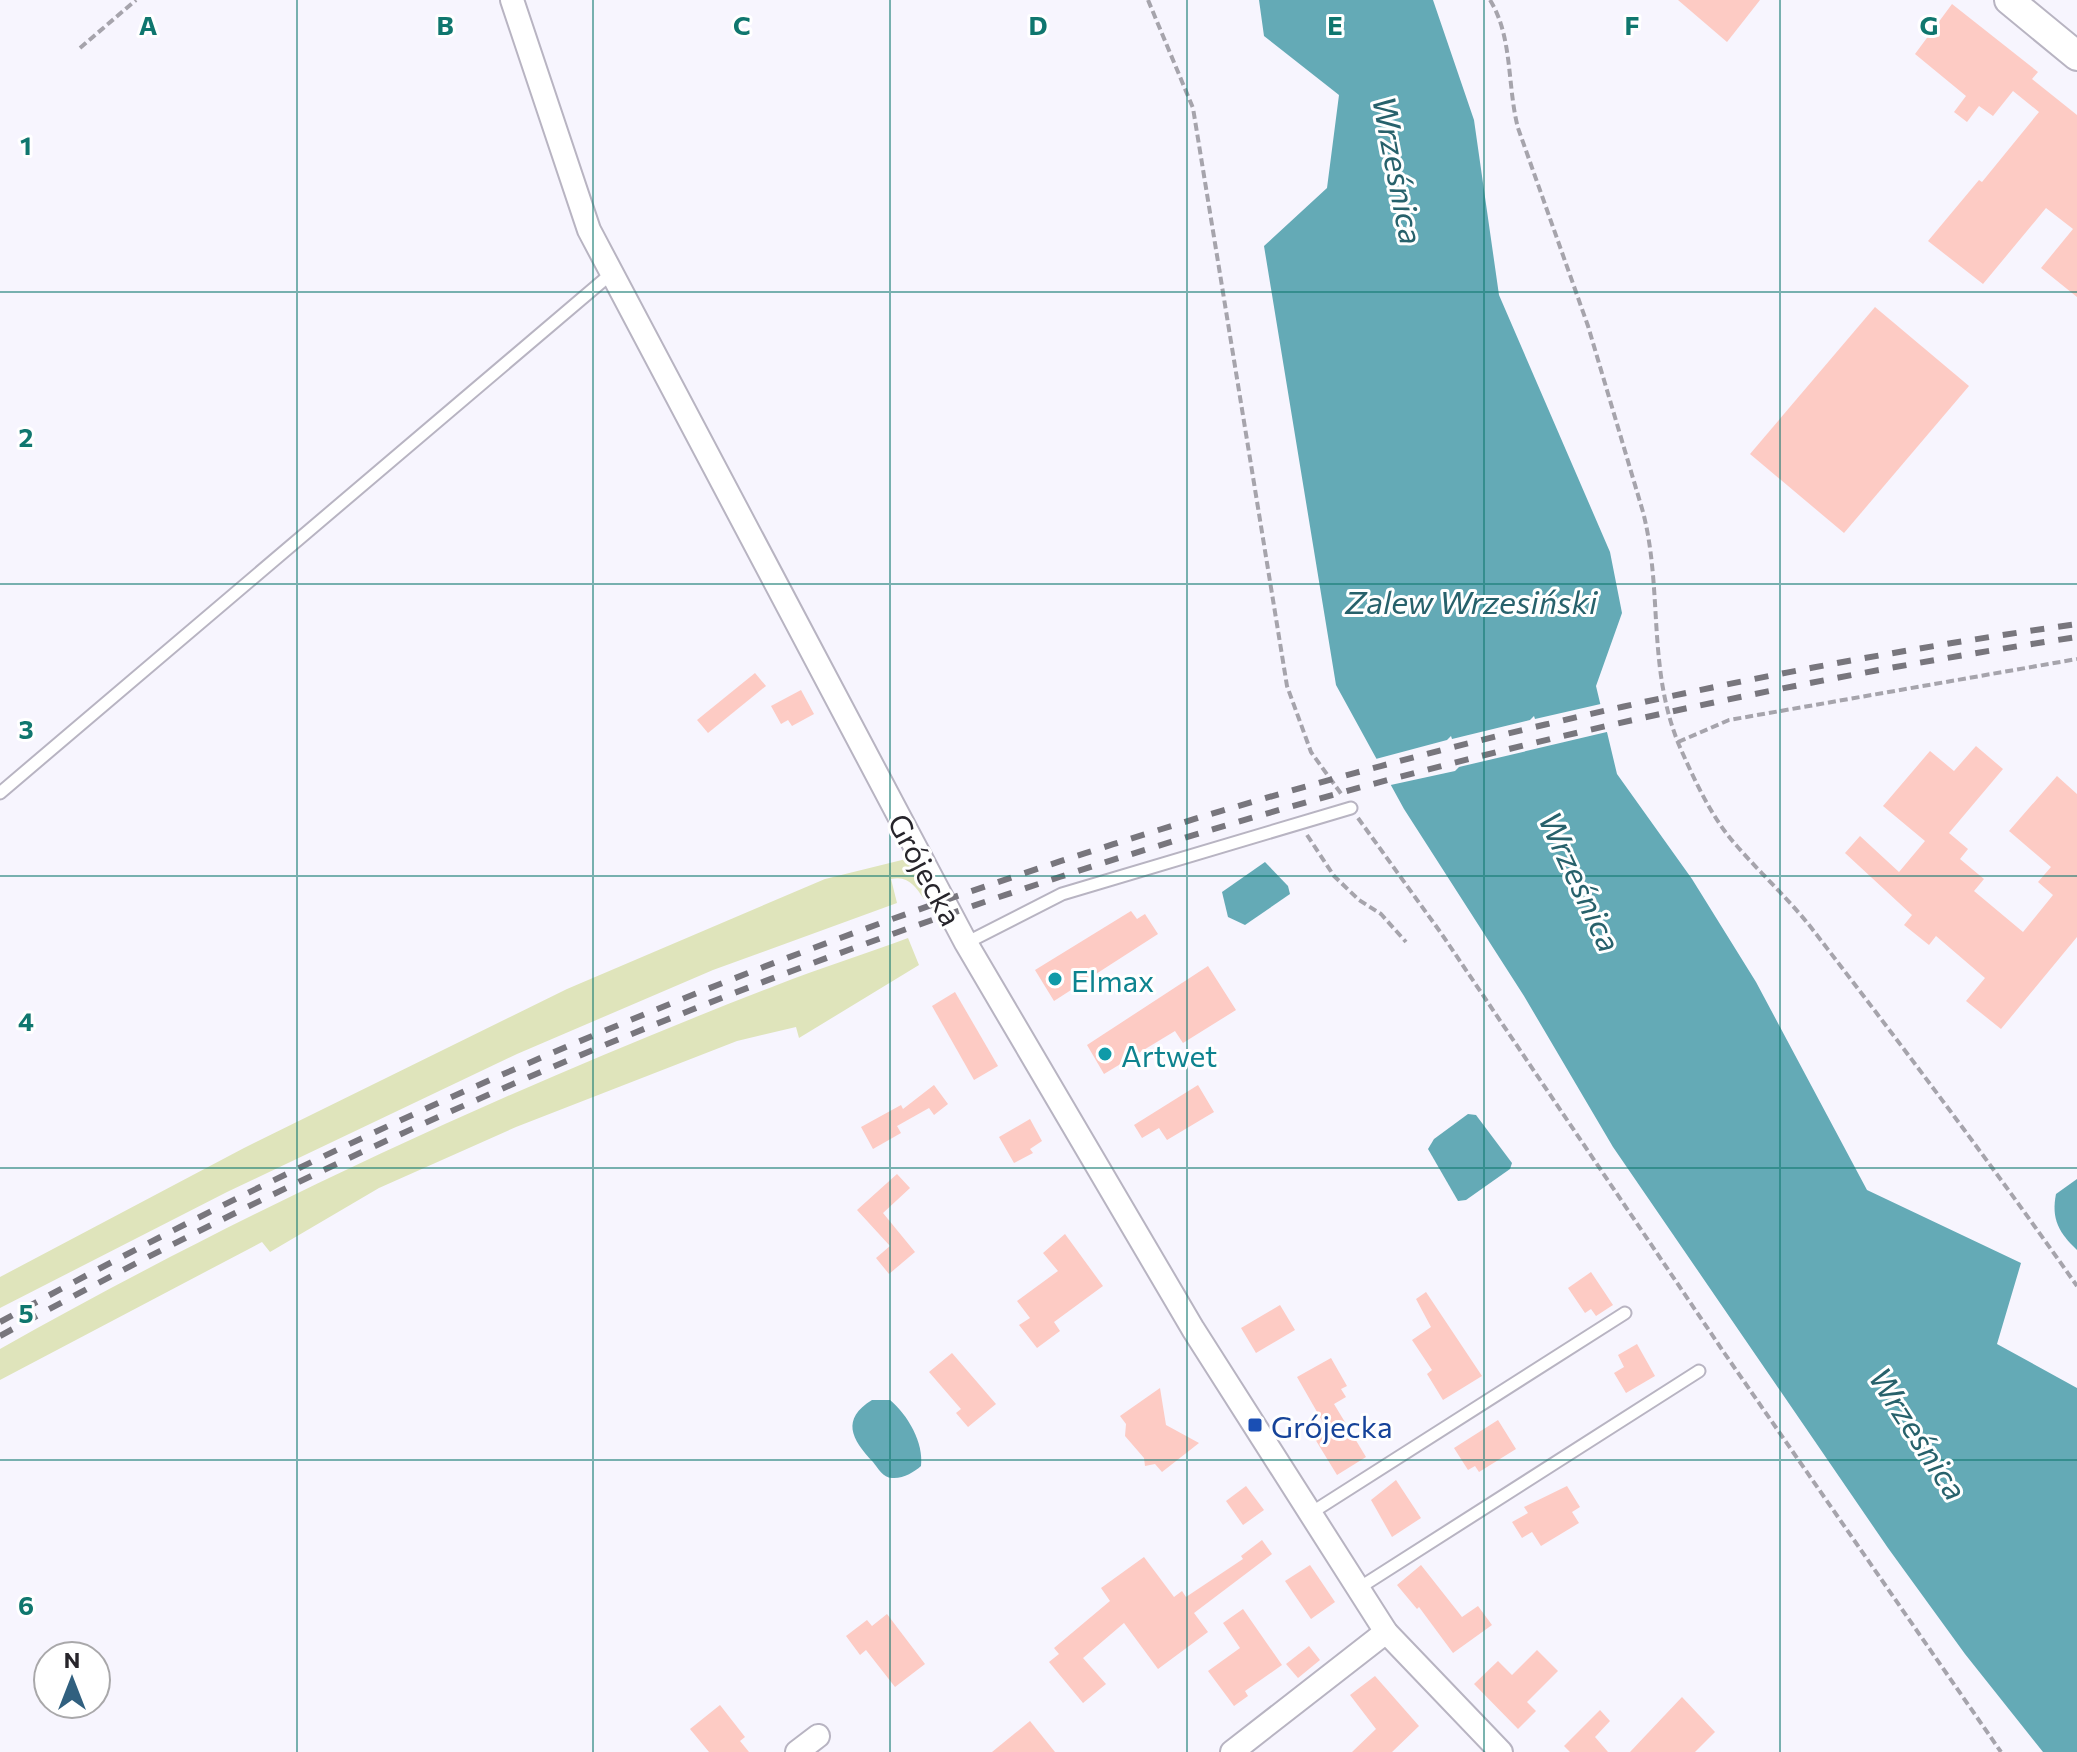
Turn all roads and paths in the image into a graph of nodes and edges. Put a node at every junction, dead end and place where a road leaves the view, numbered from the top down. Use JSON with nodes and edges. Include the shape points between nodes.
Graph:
{"nodes":[{"id":1,"x":136,"y":0,"type":"edge"},
{"id":2,"x":512,"y":0,"type":"edge"},
{"id":3,"x":1148,"y":0,"type":"edge"},
{"id":4,"x":1490,"y":0,"type":"edge"},
{"id":5,"x":2009,"y":0,"type":"edge"},
{"id":6,"x":80,"y":48,"type":"dead end"},
{"id":7,"x":2077,"y":56,"type":"edge"},
{"id":8,"x":612,"y":273,"type":"junction"},
{"id":9,"x":2077,"y":659,"type":"edge"},
{"id":10,"x":1678,"y":742,"type":"junction"},
{"id":11,"x":0,"y":793,"type":"edge"},
{"id":12,"x":1351,"y":808,"type":"junction"},
{"id":13,"x":1301,"y":821,"type":"junction"},
{"id":14,"x":1406,"y":942,"type":"dead end"},
{"id":15,"x":966,"y":943,"type":"junction"},
{"id":16,"x":2077,"y":1286,"type":"edge"},
{"id":17,"x":1625,"y":1313,"type":"dead end"},
{"id":18,"x":1699,"y":1371,"type":"dead end"},
{"id":19,"x":1311,"y":1513,"type":"junction"},
{"id":20,"x":1359,"y":1588,"type":"junction"},
{"id":21,"x":1386,"y":1632,"type":"junction"},
{"id":22,"x":818,"y":1736,"type":"dead end"},
{"id":23,"x":797,"y":1752,"type":"edge"},
{"id":24,"x":1232,"y":1752,"type":"edge"},
{"id":25,"x":1501,"y":1752,"type":"edge"},
{"id":26,"x":2001,"y":1752,"type":"edge"}],
"edges":[{"from":1,"to":6,"type":"path"},
{"from":2,"to":8,"type":"street","name":"Grójecka","via":[[589,230]]},
{"from":3,"to":12,"type":"path","via":[[1193,108],[1287,686],[1311,752]]},
{"from":4,"to":10,"type":"path","via":[[1504,30],[1518,128],[1588,326],[1649,536],[1659,682]]},
{"from":5,"to":7,"type":"street"},
{"from":8,"to":11,"type":"lane"},
{"from":8,"to":15,"type":"street","name":"Grójecka"},
{"from":9,"to":10,"type":"path","via":[[1729,720]]},
{"from":10,"to":16,"type":"path","via":[[1702,795],[1734,843],[1788,896],[1969,1132]]},
{"from":12,"to":13,"type":"lane"},
{"from":12,"to":26,"type":"path"},
{"from":13,"to":14,"type":"path","via":[[1334,876]]},
{"from":13,"to":15,"type":"lane","via":[[1062,894]]},
{"from":15,"to":19,"type":"street","name":"Grójecka","via":[[1193,1329]]},
{"from":17,"to":19,"type":"lane"},
{"from":18,"to":20,"type":"lane"},
{"from":19,"to":20,"type":"street","name":"Grójecka"},
{"from":20,"to":21,"type":"street","name":"Grójecka"},
{"from":21,"to":24,"type":"street"},
{"from":21,"to":25,"type":"street","name":"Grójecka"},
{"from":22,"to":23,"type":"street"}]}
